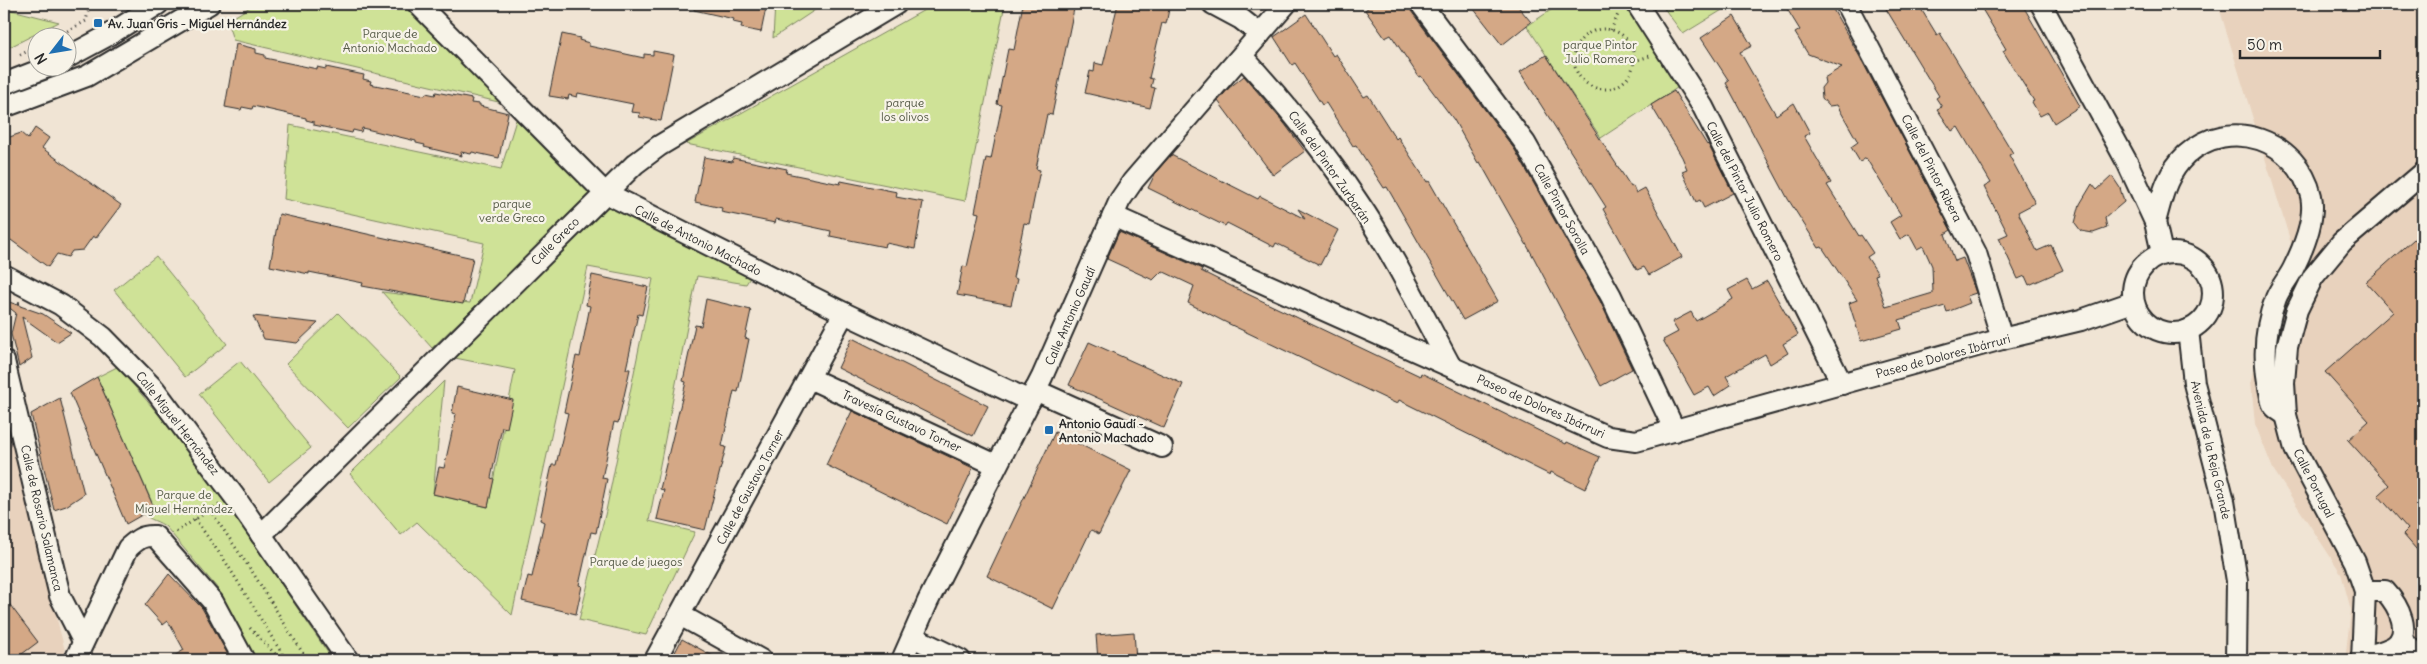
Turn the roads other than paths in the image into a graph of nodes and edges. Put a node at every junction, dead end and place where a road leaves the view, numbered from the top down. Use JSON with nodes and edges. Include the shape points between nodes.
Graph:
{"nodes":[{"id":1,"x":158,"y":4,"type":"edge"},
{"id":2,"x":209,"y":4,"type":"edge"},
{"id":3,"x":418,"y":4,"type":"edge"},
{"id":4,"x":896,"y":4,"type":"edge"},
{"id":5,"x":1213,"y":4,"type":"edge"},
{"id":6,"x":1286,"y":4,"type":"edge"},
{"id":7,"x":1421,"y":4,"type":"edge"},
{"id":8,"x":1637,"y":4,"type":"edge"},
{"id":9,"x":1846,"y":4,"type":"edge"},
{"id":10,"x":2041,"y":4,"type":"edge"},
{"id":11,"x":1260,"y":34,"type":"junction"},
{"id":12,"x":78,"y":52,"type":"edge"},
{"id":13,"x":1242,"y":56,"type":"junction"},
{"id":14,"x":28,"y":75,"type":"edge"},
{"id":15,"x":4,"y":84,"type":"edge"},
{"id":16,"x":4,"y":107,"type":"edge"},
{"id":17,"x":2423,"y":173,"type":"edge"},
{"id":18,"x":604,"y":192,"type":"junction"},
{"id":19,"x":1114,"y":216,"type":"junction"},
{"id":20,"x":2155,"y":222,"type":"junction"},
{"id":21,"x":2162,"y":253,"type":"junction"},
{"id":22,"x":4,"y":276,"type":"edge"},
{"id":23,"x":2133,"y":302,"type":"junction"},
{"id":24,"x":844,"y":313,"type":"junction"},
{"id":25,"x":2188,"y":330,"type":"junction"},
{"id":26,"x":2002,"y":339,"type":"junction"},
{"id":27,"x":4,"y":361,"type":"edge"},
{"id":28,"x":1450,"y":365,"type":"junction"},
{"id":29,"x":809,"y":378,"type":"junction"},
{"id":30,"x":1842,"y":384,"type":"junction"},
{"id":31,"x":1033,"y":396,"type":"junction"},
{"id":32,"x":9,"y":406,"type":"edge"},
{"id":33,"x":2286,"y":415,"type":"junction"},
{"id":34,"x":1675,"y":431,"type":"junction"},
{"id":35,"x":1162,"y":447,"type":"dead end"},
{"id":36,"x":996,"y":465,"type":"junction"},
{"id":37,"x":261,"y":535,"type":"junction"},
{"id":38,"x":2365,"y":590,"type":"junction"},
{"id":39,"x":680,"y":615,"type":"junction"},
{"id":40,"x":913,"y":637,"type":"junction"},
{"id":41,"x":2401,"y":639,"type":"junction"},
{"id":42,"x":83,"y":641,"type":"junction"},
{"id":43,"x":2362,"y":659,"type":"edge"},
{"id":44,"x":75,"y":660,"type":"edge"},
{"id":45,"x":244,"y":660,"type":"edge"},
{"id":46,"x":348,"y":660,"type":"edge"},
{"id":47,"x":655,"y":660,"type":"edge"},
{"id":48,"x":761,"y":660,"type":"edge"},
{"id":49,"x":902,"y":660,"type":"edge"},
{"id":50,"x":960,"y":660,"type":"edge"},
{"id":51,"x":2236,"y":660,"type":"edge"},
{"id":52,"x":2422,"y":660,"type":"edge"}],
"edges":[{"from":1,"to":12,"type":"street"},
{"from":2,"to":16,"type":"street","via":[[87,76]]},
{"from":3,"to":18,"type":"street","name":"Calle de Antonio Machado"},
{"from":4,"to":18,"type":"street","name":"Calle Greco","via":[[659,146]]},
{"from":5,"to":11,"type":"street"},
{"from":6,"to":11,"type":"street","name":"Calle Antonio Gaudí"},
{"from":7,"to":34,"type":"street","name":"Calle Pintor Sorolla","via":[[1525,143],[1611,296]]},
{"from":8,"to":30,"type":"street","name":"Calle del Pintor Julio Romero","via":[[1703,107]]},
{"from":9,"to":26,"type":"street","name":"Calle del Pintor Ribera","via":[[1976,253]]},
{"from":10,"to":20,"type":"street","via":[[2128,164]]},
{"from":11,"to":13,"type":"street","name":"Calle Antonio Gaudí"},
{"from":13,"to":19,"type":"street","name":"Calle Antonio Gaudí","via":[[1132,181]]},
{"from":13,"to":28,"type":"street","name":"Calle del Pintor Zurbarán","via":[[1290,109],[1357,199]]},
{"from":14,"to":15,"type":"street"},
{"from":17,"to":33,"type":"street","name":"Calle Portugal","via":[[2342,242],[2313,277],[2297,310],[2287,347]]},
{"from":18,"to":24,"type":"street","name":"Calle de Antonio Machado"},
{"from":18,"to":37,"type":"street","name":"Calle Greco"},
{"from":19,"to":28,"type":"street","name":"Paseo de Dolores Ibárruri"},
{"from":19,"to":31,"type":"street","name":"Calle Antonio Gaudí"},
{"from":20,"to":21,"type":"street"},
{"from":20,"to":33,"type":"street","via":[[2165,184],[2175,168],[2203,142],[2224,134],[2245,134],[2267,142],[2285,153],[2301,173],[2311,197],[2311,221],[2293,268],[2276,298],[2266,336],[2264,369],[2273,405]]},
{"from":21,"to":23,"type":"street","via":[[2137,274]]},
{"from":21,"to":25,"type":"street","via":[[2186,255],[2206,271],[2211,281],[2211,303],[2205,316]]},
{"from":22,"to":37,"type":"street","name":"Calle Miguel Hernández","via":[[61,305],[103,337],[130,363],[155,390]]},
{"from":23,"to":25,"type":"street","via":[[2143,320],[2154,328],[2165,332]]},
{"from":23,"to":26,"type":"street","name":"Paseo de Dolores Ibárruri","via":[[2082,320]]},
{"from":24,"to":29,"type":"street","name":"Calle de Gustavo Torner"},
{"from":24,"to":31,"type":"street","name":"Calle de Antonio Machado"},
{"from":25,"to":51,"type":"street","name":"Avenida de la Reja Grande","via":[[2194,383],[2224,501],[2237,581]]},
{"from":26,"to":30,"type":"street","name":"Paseo de Dolores Ibárruri"},
{"from":27,"to":32,"type":"street","name":"Calle de Rosario Salamanca"},
{"from":28,"to":34,"type":"street","name":"Paseo de Dolores Ibárruri","via":[[1608,437],[1636,441]]},
{"from":29,"to":36,"type":"street","name":"Travesía Gustavo Torner"},
{"from":29,"to":39,"type":"street","name":"Calle de Gustavo Torner"},
{"from":30,"to":34,"type":"street","name":"Paseo de Dolores Ibárruri"},
{"from":31,"to":35,"type":"street","name":"Calle de Antonio Machado"},
{"from":31,"to":36,"type":"street","name":"Calle Antonio Gaudí"},
{"from":32,"to":42,"type":"street","name":"Calle de Rosario Salamanca","via":[[60,596]]},
{"from":33,"to":38,"type":"street","name":"Calle Portugal","via":[[2295,449],[2355,562]]},
{"from":36,"to":40,"type":"street","name":"Calle Antonio Gaudí"},
{"from":37,"to":46,"type":"street","name":"Calle Miguel Hernández"},
{"from":38,"to":41,"type":"street","via":[[2386,591],[2396,603],[2401,614]]},
{"from":38,"to":43,"type":"street","name":"Calle Portugal"},
{"from":39,"to":47,"type":"street","name":"Calle de Gustavo Torner"},
{"from":39,"to":48,"type":"street"},
{"from":40,"to":49,"type":"street","name":"Calle Antonio Gaudí"},
{"from":40,"to":50,"type":"street"},
{"from":41,"to":43,"type":"street","via":[[2394,646]]},
{"from":41,"to":52,"type":"street"},
{"from":42,"to":44,"type":"street"},
{"from":42,"to":45,"type":"street","via":[[128,548],[138,538],[155,539],[214,602]]}]}
